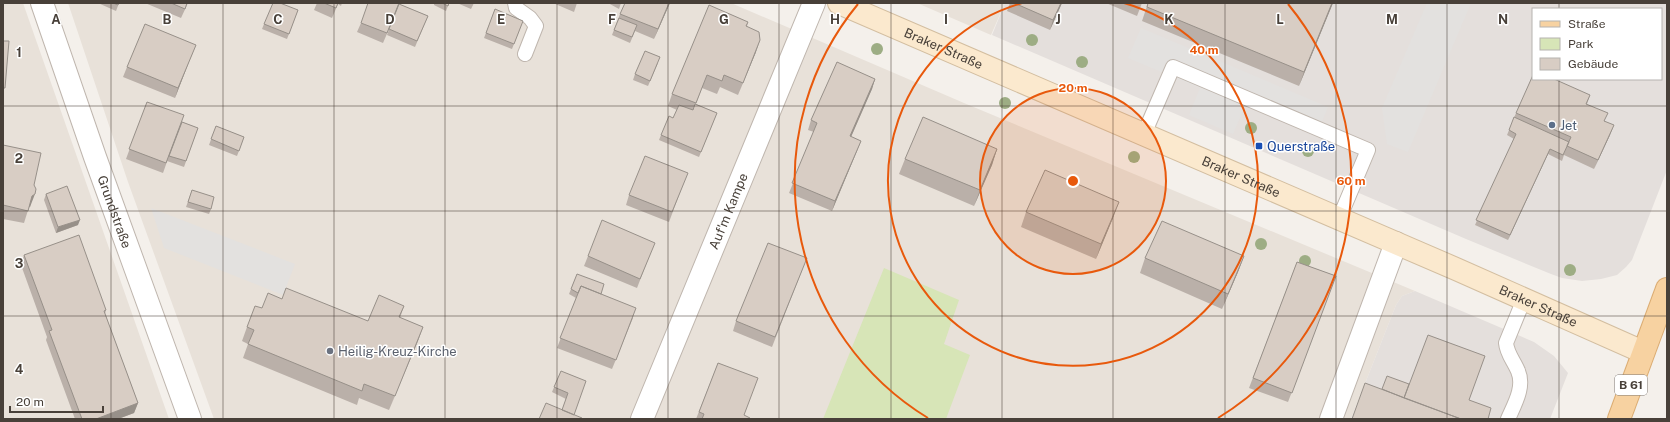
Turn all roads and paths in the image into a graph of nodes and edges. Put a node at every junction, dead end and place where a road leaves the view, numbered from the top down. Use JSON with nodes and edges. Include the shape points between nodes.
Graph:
{"nodes":[{"id":1,"x":42,"y":3,"type":"edge"},
{"id":2,"x":515,"y":3,"type":"edge"},
{"id":3,"x":814,"y":3,"type":"edge"},
{"id":4,"x":839,"y":3,"type":"edge"},
{"id":5,"x":525,"y":54,"type":"dead end"},
{"id":6,"x":1144,"y":134,"type":"junction"},
{"id":7,"x":1339,"y":219,"type":"junction"},
{"id":8,"x":1396,"y":243,"type":"junction"},
{"id":9,"x":1667,"y":289,"type":"edge"},
{"id":10,"x":1524,"y":299,"type":"junction"},
{"id":11,"x":1643,"y":352,"type":"junction"},
{"id":12,"x":190,"y":419,"type":"edge"},
{"id":13,"x":642,"y":419,"type":"edge"},
{"id":14,"x":1331,"y":419,"type":"edge"},
{"id":15,"x":1508,"y":419,"type":"edge"},
{"id":16,"x":1619,"y":419,"type":"edge"}],
"edges":[{"from":1,"to":12,"type":"street","name":"Grundstraße","via":[[95,158]]},
{"from":2,"to":5,"type":"lane","via":[[516,8],[536,26]]},
{"from":3,"to":13,"type":"street","name":"Auf'm Kampe"},
{"from":4,"to":6,"type":"main road","name":"Braker Straße"},
{"from":6,"to":7,"type":"main road","name":"Braker Straße"},
{"from":6,"to":7,"type":"lane","via":[[1173,67],[1368,150]]},
{"from":7,"to":8,"type":"main road","name":"Braker Straße"},
{"from":8,"to":10,"type":"main road","name":"Braker Straße"},
{"from":8,"to":14,"type":"street"},
{"from":9,"to":11,"type":"main road","number":"B 61"},
{"from":10,"to":11,"type":"main road","name":"Braker Straße"},
{"from":10,"to":15,"type":"lane","via":[[1506,343],[1507,351],[1521,380]]},
{"from":11,"to":16,"type":"main road","number":"B 61"}]}
